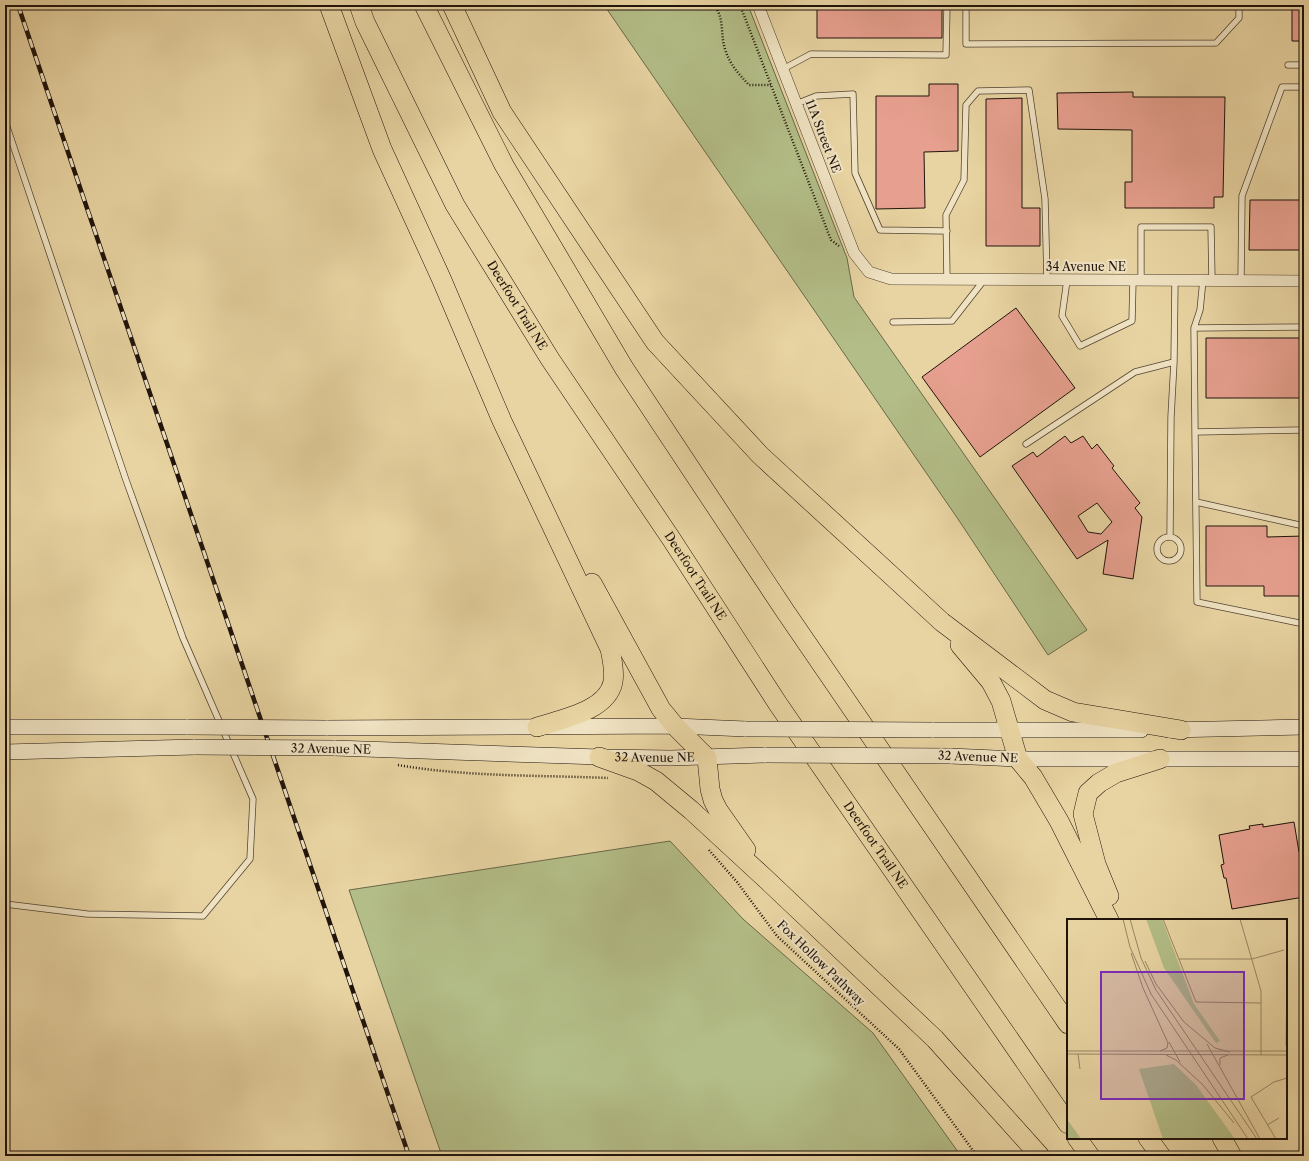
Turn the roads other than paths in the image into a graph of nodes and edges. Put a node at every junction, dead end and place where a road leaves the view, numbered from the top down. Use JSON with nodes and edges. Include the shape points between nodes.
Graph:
{"nodes":[{"id":1,"x":329,"y":5,"type":"edge"},
{"id":2,"x":359,"y":5,"type":"edge"},
{"id":3,"x":424,"y":5,"type":"edge"},
{"id":4,"x":452,"y":5,"type":"edge"},
{"id":5,"x":758,"y":5,"type":"edge"},
{"id":6,"x":947,"y":5,"type":"edge"},
{"id":7,"x":966,"y":5,"type":"edge"},
{"id":8,"x":1239,"y":5,"type":"edge"},
{"id":9,"x":1288,"y":65,"type":"dead end"},
{"id":10,"x":1304,"y":65,"type":"edge"},
{"id":11,"x":783,"y":69,"type":"junction"},
{"id":12,"x":1304,"y":87,"type":"edge"},
{"id":13,"x":796,"y":104,"type":"junction"},
{"id":14,"x":5,"y":121,"type":"edge"},
{"id":15,"x":947,"y":231,"type":"junction"},
{"id":16,"x":869,"y":272,"type":"joint"},
{"id":17,"x":947,"y":280,"type":"junction"},
{"id":18,"x":984,"y":280,"type":"junction"},
{"id":19,"x":1047,"y":280,"type":"junction"},
{"id":20,"x":1067,"y":280,"type":"junction"},
{"id":21,"x":1137,"y":280,"type":"junction"},
{"id":22,"x":1175,"y":280,"type":"junction"},
{"id":23,"x":1208,"y":280,"type":"junction"},
{"id":24,"x":1241,"y":281,"type":"junction"},
{"id":25,"x":1304,"y":281,"type":"edge"},
{"id":26,"x":893,"y":322,"type":"dead end"},
{"id":27,"x":1304,"y":327,"type":"edge"},
{"id":28,"x":1194,"y":328,"type":"junction"},
{"id":29,"x":1174,"y":362,"type":"junction"},
{"id":30,"x":502,"y":421,"type":"junction"},
{"id":31,"x":1304,"y":430,"type":"edge"},
{"id":32,"x":1195,"y":432,"type":"junction"},
{"id":33,"x":1026,"y":444,"type":"dead end"},
{"id":34,"x":1196,"y":502,"type":"junction"},
{"id":35,"x":1304,"y":526,"type":"edge"},
{"id":36,"x":1170,"y":537,"type":"junction"},
{"id":37,"x":942,"y":622,"type":"junction"},
{"id":38,"x":1304,"y":624,"type":"edge"},
{"id":39,"x":675,"y":726,"type":"junction"},
{"id":40,"x":5,"y":727,"type":"edge"},
{"id":41,"x":537,"y":727,"type":"junction"},
{"id":42,"x":1304,"y":727,"type":"edge"},
{"id":43,"x":1009,"y":729,"type":"junction"},
{"id":44,"x":1180,"y":730,"type":"junction"},
{"id":45,"x":5,"y":752,"type":"edge"},
{"id":46,"x":599,"y":757,"type":"junction"},
{"id":47,"x":707,"y":758,"type":"junction"},
{"id":48,"x":1018,"y":759,"type":"junction"},
{"id":49,"x":1160,"y":759,"type":"junction"},
{"id":50,"x":1304,"y":759,"type":"edge"},
{"id":51,"x":768,"y":881,"type":"junction"},
{"id":52,"x":5,"y":904,"type":"edge"},
{"id":53,"x":1108,"y":919,"type":"edge"},
{"id":54,"x":1119,"y":919,"type":"edge"},
{"id":55,"x":1067,"y":1023,"type":"edge"},
{"id":56,"x":1067,"y":1123,"type":"edge"},
{"id":57,"x":1078,"y":1139,"type":"edge"},
{"id":58,"x":1149,"y":1139,"type":"edge"},
{"id":59,"x":1223,"y":1139,"type":"edge"},
{"id":60,"x":1040,"y":1156,"type":"edge"},
{"id":61,"x":1090,"y":1156,"type":"edge"},
{"id":62,"x":1161,"y":1156,"type":"edge"},
{"id":63,"x":1232,"y":1156,"type":"edge"}],
"edges":[{"from":1,"to":30,"type":"highway","via":[[382,149]]},
{"from":2,"to":56,"type":"highway","name":"Deerfoot Trail NE","via":[[455,205],[550,359],[778,704]]},
{"from":3,"to":55,"type":"highway","via":[[504,165],[624,368],[785,611]]},
{"from":4,"to":37,"type":"highway","via":[[502,112],[655,342],[760,455]]},
{"from":5,"to":11,"type":"street","name":"11A Street NE"},
{"from":6,"to":11,"type":"lane","via":[[946,55],[811,54]]},
{"from":7,"to":8,"type":"lane","via":[[966,44],[1216,43],[1239,18]]},
{"from":9,"to":10,"type":"lane"},
{"from":11,"to":13,"type":"street","name":"11A Street NE"},
{"from":12,"to":24,"type":"lane","via":[[1282,87],[1242,196]]},
{"from":13,"to":15,"type":"lane","via":[[816,96],[853,94],[855,173],[880,230]]},
{"from":13,"to":16,"type":"street","name":"11A Street NE","via":[[854,253]]},
{"from":14,"to":52,"type":"lane","via":[[126,480],[183,638],[253,799],[250,859],[203,916],[87,914]]},
{"from":15,"to":17,"type":"lane"},
{"from":15,"to":19,"type":"lane","via":[[946,215],[964,180],[966,105],[978,91],[1029,90],[1045,199]]},
{"from":16,"to":17,"type":"street","name":"34 Avenue NE","via":[[891,279]]},
{"from":17,"to":18,"type":"street","name":"34 Avenue NE"},
{"from":18,"to":19,"type":"street","name":"34 Avenue NE"},
{"from":18,"to":26,"type":"lane","via":[[952,321]]},
{"from":19,"to":20,"type":"street","name":"34 Avenue NE"},
{"from":20,"to":21,"type":"street","name":"34 Avenue NE"},
{"from":20,"to":21,"type":"lane","via":[[1062,316],[1080,346],[1132,321]]},
{"from":21,"to":22,"type":"street","name":"34 Avenue NE"},
{"from":21,"to":23,"type":"lane","via":[[1140,227],[1211,227]]},
{"from":22,"to":23,"type":"street","name":"34 Avenue NE"},
{"from":22,"to":29,"type":"lane"},
{"from":23,"to":24,"type":"street","name":"34 Avenue NE"},
{"from":23,"to":28,"type":"lane"},
{"from":24,"to":25,"type":"street","name":"34 Avenue NE"},
{"from":27,"to":28,"type":"lane"},
{"from":28,"to":32,"type":"lane"},
{"from":29,"to":33,"type":"lane","via":[[1135,372]]},
{"from":29,"to":36,"type":"lane"},
{"from":30,"to":39,"type":"highway","via":[[661,709]]},
{"from":30,"to":41,"type":"highway","via":[[610,649],[613,667],[613,682],[608,694],[598,705]]},
{"from":31,"to":32,"type":"lane"},
{"from":32,"to":34,"type":"lane"},
{"from":34,"to":35,"type":"lane"},
{"from":34,"to":38,"type":"lane","via":[[1197,602]]},
{"from":36,"to":36,"type":"lane","via":[[1160,542],[1157,549],[1163,559],[1171,561],[1178,558],[1181,546],[1177,540]]},
{"from":37,"to":43,"type":"highway","via":[[991,682],[1001,701]]},
{"from":37,"to":44,"type":"highway","via":[[1044,700],[1073,712]]},
{"from":39,"to":41,"type":"main road","name":"32 Avenue NE"},
{"from":39,"to":43,"type":"main road","name":"32 Avenue NE","bridge":true,"via":[[746,729]]},
{"from":39,"to":47,"type":"highway"},
{"from":40,"to":41,"type":"main road","name":"32 Avenue NE","bridge":true},
{"from":42,"to":44,"type":"main road","name":"32 Avenue NE"},
{"from":43,"to":44,"type":"main road","name":"32 Avenue NE"},
{"from":43,"to":48,"type":"highway"},
{"from":45,"to":46,"type":"main road","name":"32 Avenue NE","bridge":true,"via":[[195,747],[334,748]]},
{"from":46,"to":47,"type":"main road","name":"32 Avenue NE"},
{"from":46,"to":51,"type":"highway","via":[[638,771],[656,781]]},
{"from":47,"to":48,"type":"main road","name":"32 Avenue NE","bridge":true,"via":[[766,755]]},
{"from":47,"to":51,"type":"highway","via":[[713,800]]},
{"from":48,"to":49,"type":"main road","name":"32 Avenue NE"},
{"from":48,"to":53,"type":"highway","via":[[1033,778],[1059,821]]},
{"from":49,"to":50,"type":"main road","name":"32 Avenue NE"},
{"from":49,"to":54,"type":"highway","via":[[1116,773],[1088,793],[1083,814],[1096,864]]},
{"from":51,"to":60,"type":"highway","via":[[935,1039]]},
{"from":57,"to":61,"type":"highway"},
{"from":58,"to":62,"type":"highway"},
{"from":59,"to":63,"type":"highway"}]}
